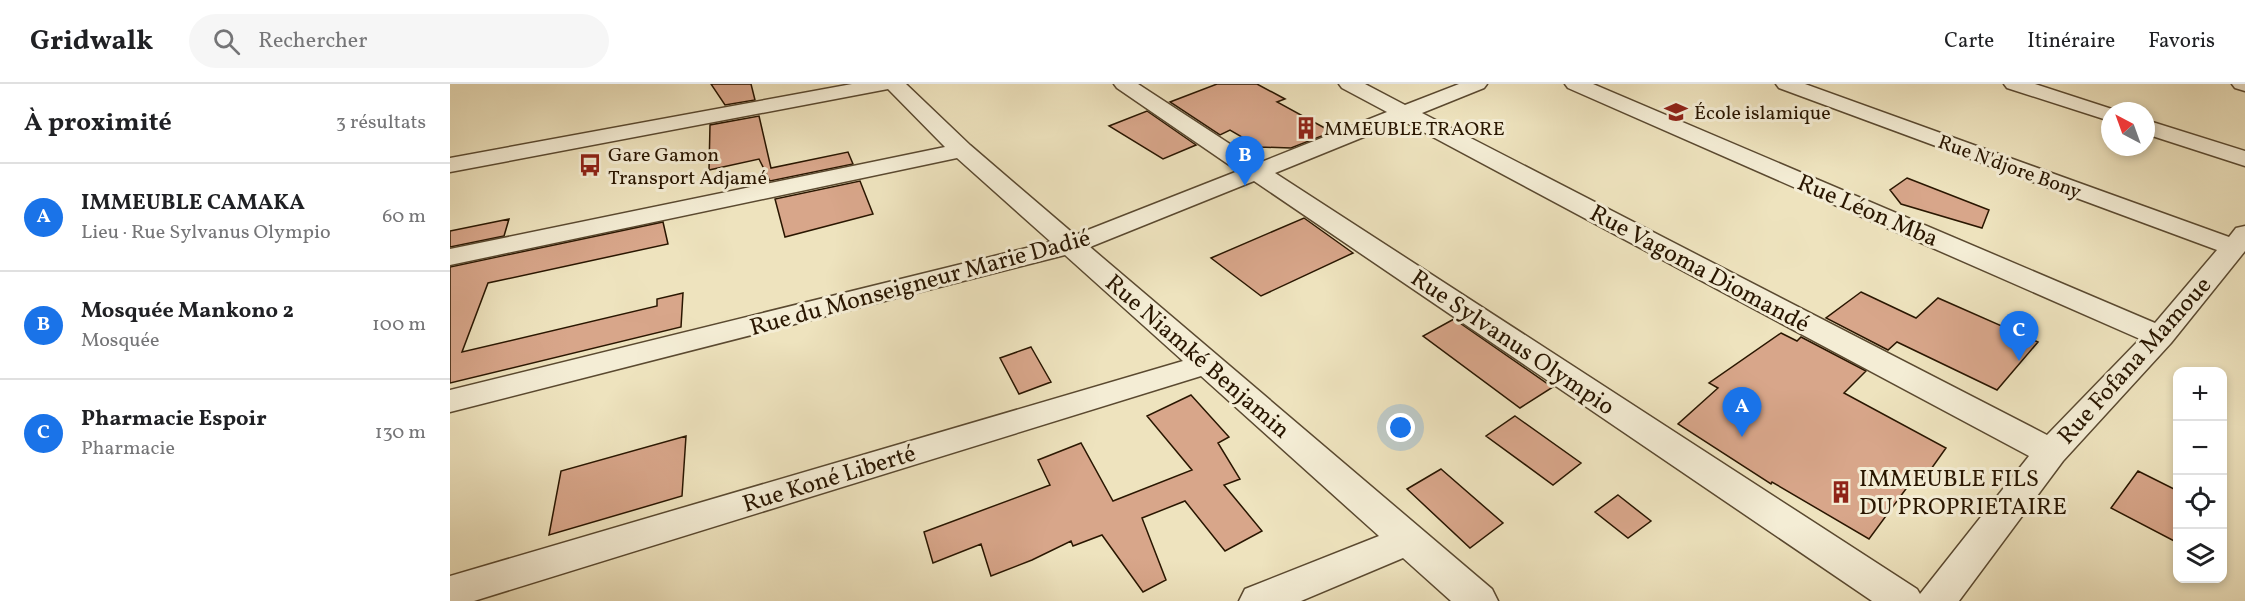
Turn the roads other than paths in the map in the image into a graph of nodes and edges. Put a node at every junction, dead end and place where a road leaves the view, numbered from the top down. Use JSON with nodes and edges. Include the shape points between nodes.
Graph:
{"nodes":[{"id":1,"x":885,"y":84,"type":"edge"},
{"id":2,"x":894,"y":84,"type":"edge"},
{"id":3,"x":1124,"y":84,"type":"edge"},
{"id":4,"x":1349,"y":84,"type":"edge"},
{"id":5,"x":1477,"y":84,"type":"edge"},
{"id":6,"x":1575,"y":84,"type":"edge"},
{"id":7,"x":1786,"y":84,"type":"edge"},
{"id":8,"x":2014,"y":84,"type":"edge"},
{"id":9,"x":2101,"y":112,"type":"edge"},
{"id":10,"x":1405,"y":113,"type":"junction"},
{"id":11,"x":2155,"y":130,"type":"edge"},
{"id":12,"x":962,"y":150,"type":"junction"},
{"id":13,"x":2245,"y":159,"type":"edge"},
{"id":14,"x":450,"y":165,"type":"edge"},
{"id":15,"x":1258,"y":173,"type":"junction"},
{"id":16,"x":2239,"y":241,"type":"edge"},
{"id":17,"x":1073,"y":245,"type":"junction"},
{"id":18,"x":450,"y":257,"type":"edge"},
{"id":19,"x":2160,"y":336,"type":"junction"},
{"id":20,"x":1207,"y":364,"type":"junction"},
{"id":21,"x":450,"y":401,"type":"edge"},
{"id":22,"x":2050,"y":452,"type":"junction"},
{"id":23,"x":1409,"y":540,"type":"junction"},
{"id":24,"x":450,"y":592,"type":"edge"},
{"id":25,"x":1259,"y":601,"type":"edge"},
{"id":26,"x":1478,"y":601,"type":"edge"},
{"id":27,"x":1903,"y":601,"type":"edge"},
{"id":28,"x":1936,"y":601,"type":"edge"}],
"edges":[{"from":1,"to":14,"type":"street"},
{"from":2,"to":12,"type":"street","name":"Rue Niamké Benjamin"},
{"from":3,"to":15,"type":"street","name":"Rue Sylvanus Olympio"},
{"from":4,"to":10,"type":"street","name":"Rue Vagoma Diomandé"},
{"from":5,"to":10,"type":"street","name":"Rue du Monseigneur Marie Dadié"},
{"from":6,"to":19,"type":"street","name":"Rue Léon Mba"},
{"from":7,"to":16,"type":"street","name":"Rue N'djore Bony"},
{"from":8,"to":9,"type":"street"},
{"from":10,"to":15,"type":"street","name":"Rue du Monseigneur Marie Dadié"},
{"from":10,"to":22,"type":"street","name":"Rue Vagoma Diomandé"},
{"from":11,"to":13,"type":"street"},
{"from":12,"to":17,"type":"street","name":"Rue Niamké Benjamin"},
{"from":12,"to":18,"type":"street"},
{"from":15,"to":17,"type":"street","name":"Rue du Monseigneur Marie Dadié"},
{"from":15,"to":27,"type":"street","name":"Rue Sylvanus Olympio"},
{"from":16,"to":19,"type":"street","name":"Rue Fofana Mamoue"},
{"from":17,"to":20,"type":"street","name":"Rue Niamké Benjamin"},
{"from":17,"to":21,"type":"street","name":"Rue du Monseigneur Marie Dadié"},
{"from":19,"to":22,"type":"street","name":"Rue Fofana Mamoue"},
{"from":20,"to":23,"type":"street","name":"Rue Niamké Benjamin"},
{"from":20,"to":24,"type":"street","name":"Rue Koné Liberté"},
{"from":22,"to":28,"type":"street","name":"Rue Fofana Mamoue"},
{"from":23,"to":25,"type":"street"},
{"from":23,"to":26,"type":"street","name":"Rue Niamké Benjamin"}]}
